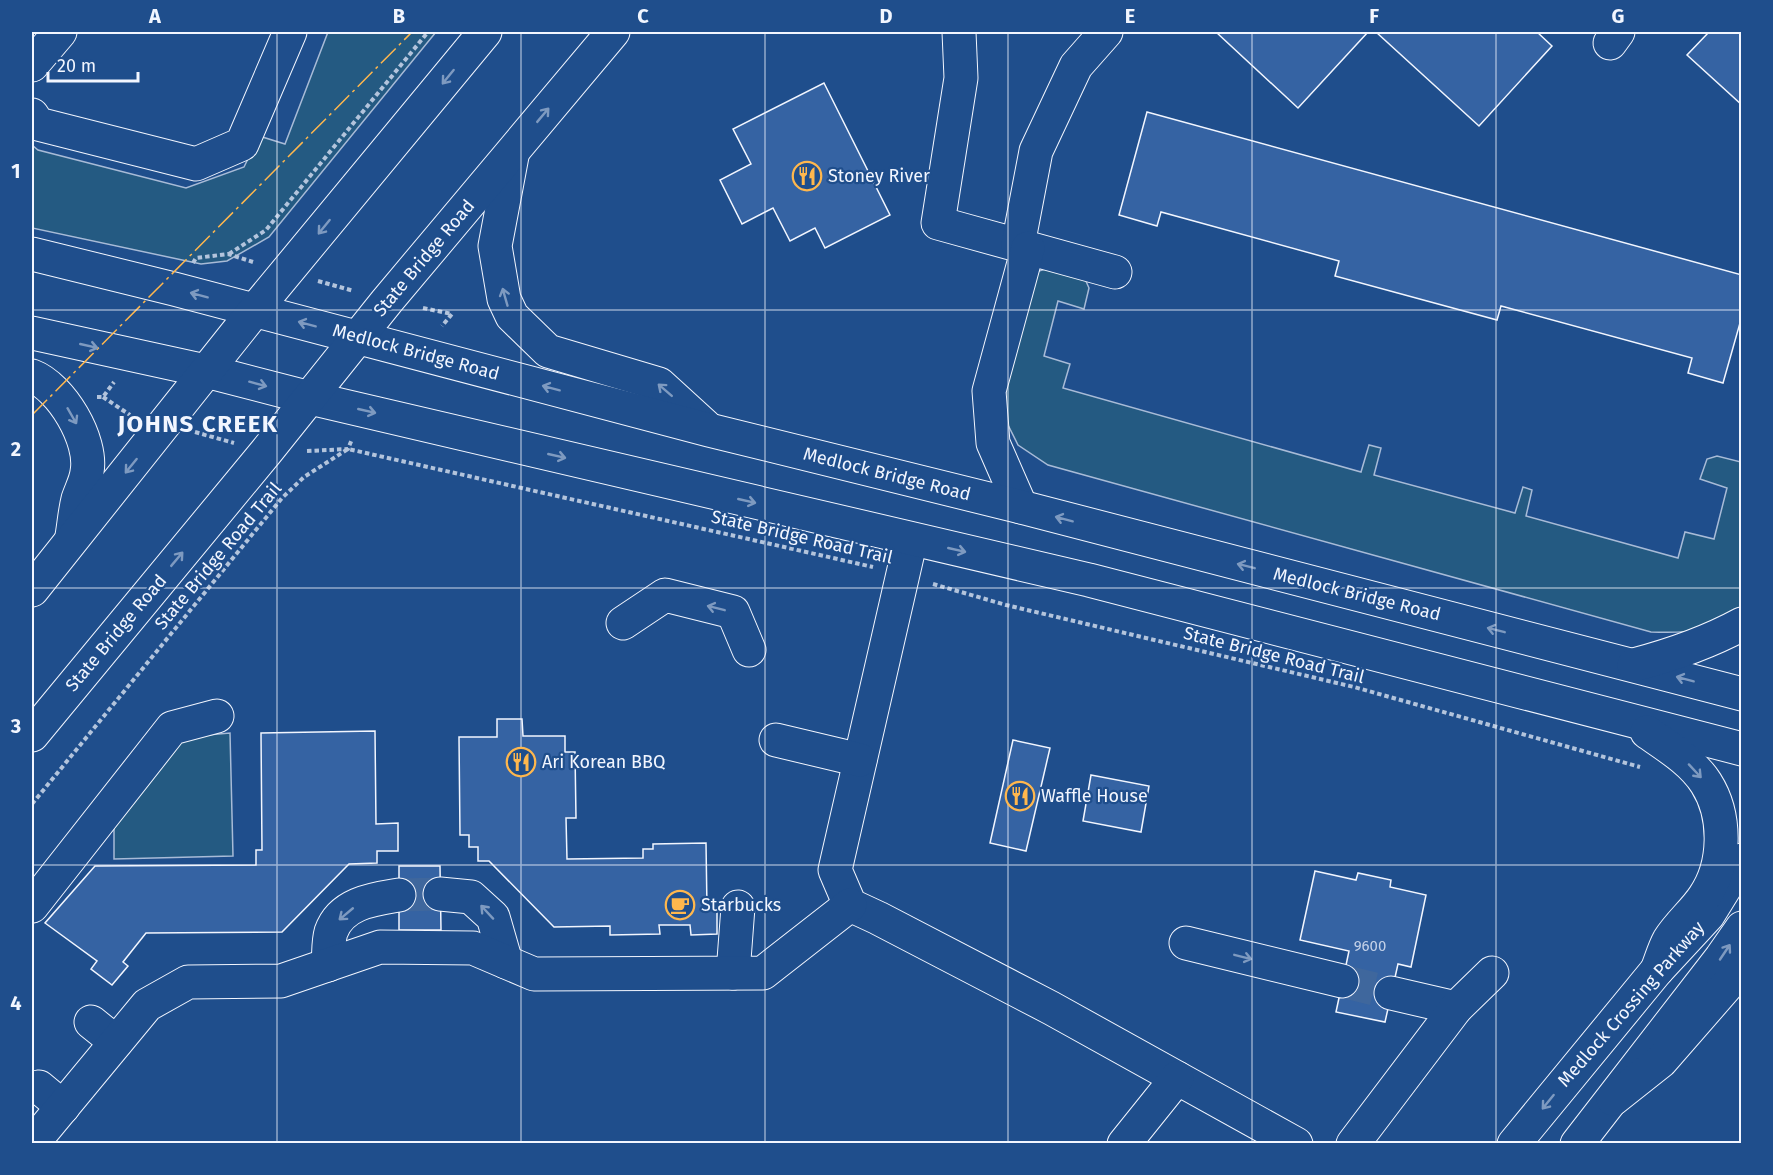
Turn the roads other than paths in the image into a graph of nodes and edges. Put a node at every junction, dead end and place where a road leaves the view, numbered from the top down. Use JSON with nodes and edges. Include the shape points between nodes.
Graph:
{"nodes":[{"id":1,"x":60,"y":32,"type":"edge"},
{"id":2,"x":290,"y":32,"type":"edge"},
{"id":3,"x":485,"y":32,"type":"edge"},
{"id":4,"x":613,"y":32,"type":"edge"},
{"id":5,"x":959,"y":32,"type":"edge"},
{"id":6,"x":1106,"y":32,"type":"edge"},
{"id":7,"x":32,"y":65,"type":"edge"},
{"id":8,"x":32,"y":115,"type":"edge"},
{"id":9,"x":513,"y":150,"type":"junction"},
{"id":10,"x":1023,"y":246,"type":"junction"},
{"id":11,"x":32,"y":254,"type":"edge"},
{"id":12,"x":1115,"y":272,"type":"dead end"},
{"id":13,"x":255,"y":310,"type":"junction"},
{"id":14,"x":32,"y":333,"type":"edge"},
{"id":15,"x":358,"y":338,"type":"junction"},
{"id":16,"x":207,"y":371,"type":"junction"},
{"id":17,"x":32,"y":376,"type":"edge"},
{"id":18,"x":310,"y":398,"type":"junction"},
{"id":19,"x":709,"y":430,"type":"junction"},
{"id":20,"x":1021,"y":507,"type":"junction"},
{"id":21,"x":910,"y":539,"type":"junction"},
{"id":22,"x":71,"y":540,"type":"junction"},
{"id":23,"x":32,"y":590,"type":"edge"},
{"id":24,"x":623,"y":622,"type":"dead end"},
{"id":25,"x":1742,"y":624,"type":"edge"},
{"id":26,"x":749,"y":650,"type":"dead end"},
{"id":27,"x":1633,"y":666,"type":"junction"},
{"id":28,"x":1742,"y":694,"type":"edge"},
{"id":29,"x":216,"y":716,"type":"dead end"},
{"id":30,"x":1633,"y":722,"type":"junction"},
{"id":31,"x":32,"y":735,"type":"edge"},
{"id":32,"x":776,"y":740,"type":"dead end"},
{"id":33,"x":1742,"y":749,"type":"edge"},
{"id":34,"x":860,"y":760,"type":"junction"},
{"id":35,"x":1742,"y":860,"type":"edge"},
{"id":36,"x":440,"y":894,"type":"tunnel mouth"},
{"id":37,"x":399,"y":895,"type":"tunnel mouth"},
{"id":38,"x":32,"y":906,"type":"edge"},
{"id":39,"x":850,"y":906,"type":"junction"},
{"id":40,"x":738,"y":908,"type":"dead end"},
{"id":41,"x":1742,"y":928,"type":"edge"},
{"id":42,"x":1186,"y":943,"type":"dead end"},
{"id":43,"x":506,"y":962,"type":"junction"},
{"id":44,"x":328,"y":965,"type":"junction"},
{"id":45,"x":1742,"y":968,"type":"edge"},
{"id":46,"x":1657,"y":970,"type":"junction"},
{"id":47,"x":733,"y":973,"type":"junction"},
{"id":48,"x":1492,"y":973,"type":"dead end"},
{"id":49,"x":1342,"y":981,"type":"tunnel mouth"},
{"id":50,"x":1391,"y":993,"type":"tunnel mouth"},
{"id":51,"x":1456,"y":1008,"type":"junction"},
{"id":52,"x":91,"y":1022,"type":"dead end"},
{"id":53,"x":116,"y":1042,"type":"junction"},
{"id":54,"x":1177,"y":1078,"type":"junction"},
{"id":55,"x":1614,"y":1099,"type":"junction"},
{"id":56,"x":32,"y":1143,"type":"edge"},
{"id":57,"x":1124,"y":1143,"type":"edge"},
{"id":58,"x":1296,"y":1143,"type":"edge"},
{"id":59,"x":1353,"y":1143,"type":"edge"},
{"id":60,"x":1514,"y":1143,"type":"edge"},
{"id":61,"x":1577,"y":1143,"type":"edge"}],
"edges":[{"from":1,"to":7,"type":"main road"},
{"from":2,"to":8,"type":"main road","via":[[242,144],[196,164],[38,124]]},
{"from":3,"to":13,"type":"main road","one_way":true},
{"from":9,"to":4,"type":"main road","name":"State Bridge Road","one_way":true},
{"from":5,"to":10,"type":"main road","via":[[961,78],[938,223]]},
{"from":6,"to":10,"type":"main road","via":[[1076,66],[1036,151]]},
{"from":9,"to":15,"type":"main road","name":"State Bridge Road"},
{"from":19,"to":9,"type":"main road","one_way":true,"via":[[658,384],[548,351],[512,316],[504,299],[495,246]]},
{"from":10,"to":12,"type":"main road"},
{"from":10,"to":20,"type":"main road","via":[[989,391],[993,443]]},
{"from":13,"to":11,"type":"main road","name":"Medlock Bridge Road","one_way":true},
{"from":15,"to":13,"type":"main road","name":"Medlock Bridge Road","one_way":true},
{"from":13,"to":16,"type":"main road"},
{"from":14,"to":16,"type":"main road","one_way":true},
{"from":15,"to":18,"type":"main road","name":"State Bridge Road"},
{"from":19,"to":15,"type":"main road","name":"Medlock Bridge Road","one_way":true},
{"from":16,"to":18,"type":"main road","one_way":true},
{"from":16,"to":22,"type":"main road","one_way":true},
{"from":17,"to":22,"type":"main road","one_way":true,"via":[[42,380],[63,401],[87,449],[88,472]]},
{"from":18,"to":21,"type":"main road","one_way":true},
{"from":31,"to":18,"type":"main road","name":"State Bridge Road","one_way":true},
{"from":19,"to":20,"type":"main road","name":"Medlock Bridge Road"},
{"from":27,"to":20,"type":"main road","name":"Medlock Bridge Road","one_way":true},
{"from":21,"to":30,"type":"main road","one_way":true,"via":[[1089,580]]},
{"from":21,"to":34,"type":"main road"},
{"from":22,"to":23,"type":"main road"},
{"from":26,"to":24,"type":"main road","one_way":true,"via":[[733,612],[665,595]]},
{"from":25,"to":27,"type":"main road","via":[[1676,654]]},
{"from":28,"to":27,"type":"main road","name":"Medlock Bridge Road","one_way":true},
{"from":29,"to":38,"type":"main road","via":[[172,728]]},
{"from":30,"to":33,"type":"main road"},
{"from":30,"to":46,"type":"main road","one_way":true,"via":[[1675,752],[1705,782],[1714,800],[1721,840],[1714,878],[1670,940]]},
{"from":32,"to":34,"type":"main road"},
{"from":34,"to":39,"type":"main road","via":[[835,870]]},
{"from":35,"to":46,"type":"main road","name":"Medlock Crossing Parkway","via":[[1708,915]]},
{"from":43,"to":36,"type":"main road","one_way":true,"via":[[493,917],[471,897]]},
{"from":37,"to":44,"type":"main road","one_way":true,"via":[[365,900],[342,915],[332,931]]},
{"from":39,"to":47,"type":"main road","via":[[763,973]]},
{"from":39,"to":54,"type":"main road","via":[[1051,1008]]},
{"from":40,"to":47,"type":"main road"},
{"from":55,"to":41,"type":"main road","name":"Medlock Crossing Parkway","one_way":true},
{"from":42,"to":49,"type":"main road","one_way":true},
{"from":43,"to":44,"type":"main road","via":[[473,948],[380,947]]},
{"from":43,"to":47,"type":"main road","via":[[534,974]]},
{"from":44,"to":53,"type":"main road","via":[[282,981],[188,982],[147,1005]]},
{"from":45,"to":55,"type":"main road","via":[[1661,1061]]},
{"from":46,"to":60,"type":"main road","name":"Medlock Crossing Parkway","one_way":true},
{"from":48,"to":51,"type":"main road"},
{"from":50,"to":51,"type":"main road"},
{"from":51,"to":59,"type":"main road"},
{"from":52,"to":53,"type":"main road"},
{"from":53,"to":56,"type":"main road","via":[[51,1097]]},
{"from":54,"to":57,"type":"main road"},
{"from":54,"to":58,"type":"main road"},
{"from":55,"to":61,"type":"main road","name":"Medlock Crossing Parkway"}]}
